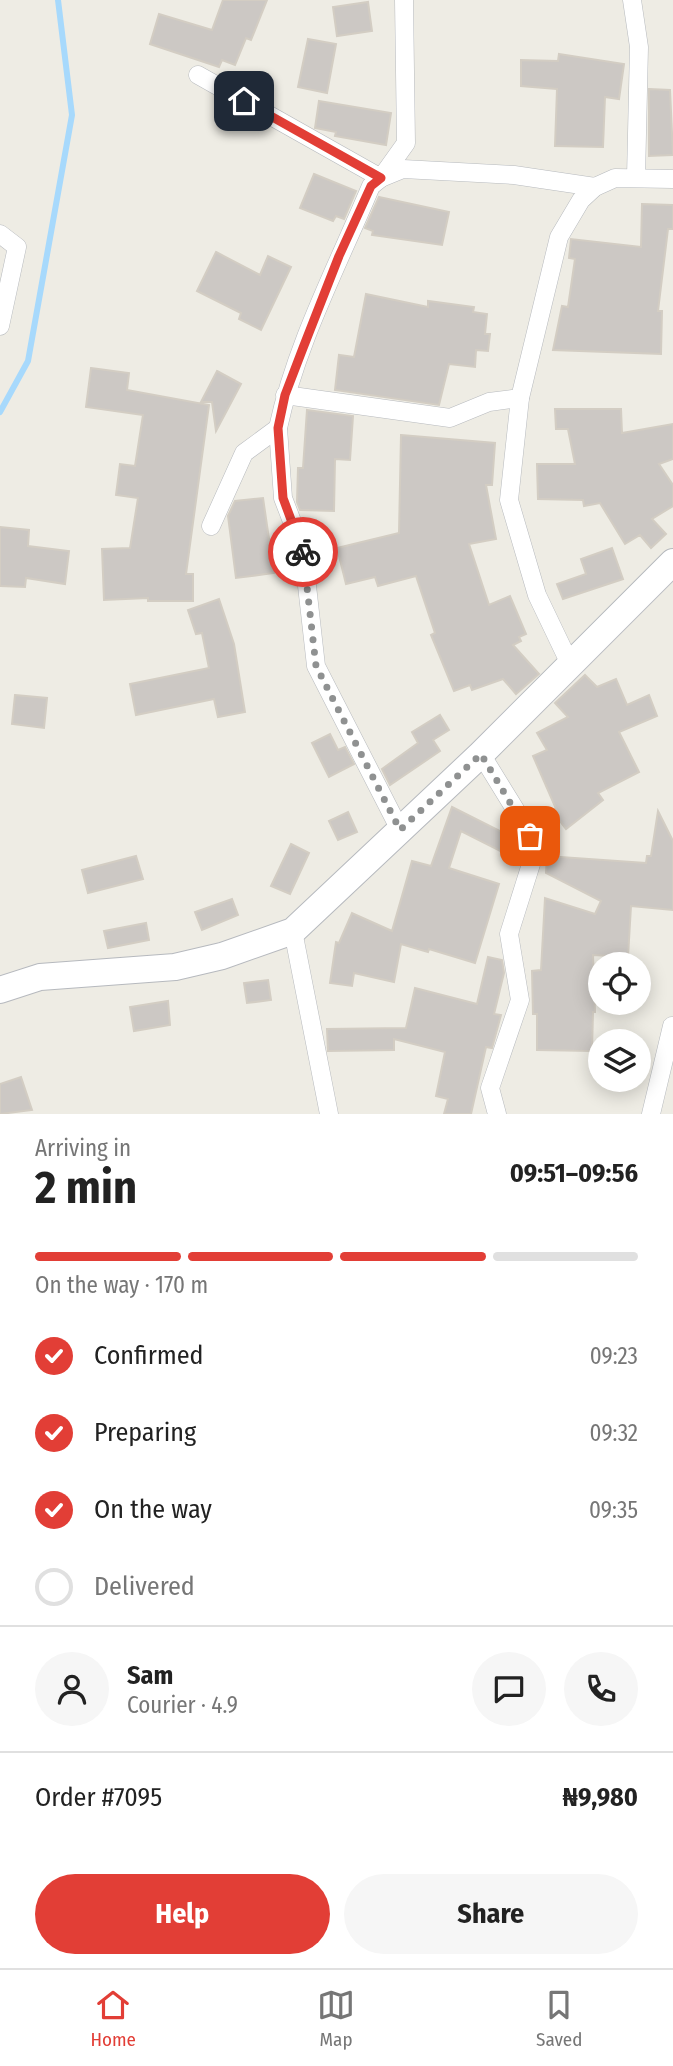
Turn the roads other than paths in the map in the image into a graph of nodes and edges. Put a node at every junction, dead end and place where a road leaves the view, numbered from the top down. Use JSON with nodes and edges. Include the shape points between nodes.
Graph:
{"nodes":[{"id":1,"x":404,"y":0,"type":"edge"},
{"id":2,"x":632,"y":0,"type":"edge"},
{"id":3,"x":198,"y":75,"type":"dead end"},
{"id":4,"x":636,"y":177,"type":"junction"},
{"id":5,"x":381,"y":178,"type":"junction"},
{"id":6,"x":673,"y":179,"type":"edge"},
{"id":7,"x":595,"y":187,"type":"junction"},
{"id":8,"x":0,"y":234,"type":"edge"},
{"id":9,"x":0,"y":326,"type":"edge"},
{"id":10,"x":285,"y":395,"type":"junction"},
{"id":11,"x":520,"y":398,"type":"junction"},
{"id":12,"x":278,"y":428,"type":"junction"},
{"id":13,"x":211,"y":526,"type":"dead end"},
{"id":14,"x":673,"y":562,"type":"edge"},
{"id":15,"x":570,"y":664,"type":"junction"},
{"id":16,"x":481,"y":754,"type":"junction"},
{"id":17,"x":400,"y":830,"type":"junction"},
{"id":18,"x":293,"y":931,"type":"junction"},
{"id":19,"x":0,"y":990,"type":"edge"},
{"id":20,"x":671,"y":1026,"type":"edge"},
{"id":21,"x":329,"y":1114,"type":"edge"},
{"id":22,"x":497,"y":1114,"type":"edge"},
{"id":23,"x":651,"y":1114,"type":"edge"}],
"edges":[{"from":1,"to":5,"type":"street","via":[[406,143]]},
{"from":2,"to":4,"type":"street","via":[[639,47]]},
{"from":3,"to":5,"type":"street"},
{"from":4,"to":6,"type":"street"},
{"from":4,"to":7,"type":"street","via":[[615,178]]},
{"from":5,"to":7,"type":"street","via":[[403,169],[514,175]]},
{"from":5,"to":10,"type":"street","via":[[371,186],[339,256]]},
{"from":7,"to":11,"type":"street","via":[[559,236]]},
{"from":8,"to":9,"type":"street","via":[[17,247]]},
{"from":10,"to":11,"type":"street","via":[[450,418],[489,402]]},
{"from":10,"to":12,"type":"street"},
{"from":11,"to":15,"type":"street","via":[[509,500],[537,595]]},
{"from":12,"to":13,"type":"street","via":[[244,453]]},
{"from":12,"to":17,"type":"street","via":[[283,498],[303,550],[316,666]]},
{"from":14,"to":15,"type":"street"},
{"from":15,"to":16,"type":"street"},
{"from":16,"to":17,"type":"street"},
{"from":16,"to":22,"type":"street","via":[[537,845],[509,934],[520,1000],[490,1088]]},
{"from":17,"to":18,"type":"street"},
{"from":18,"to":19,"type":"street","via":[[175,967],[40,977]]},
{"from":18,"to":21,"type":"street"},
{"from":20,"to":23,"type":"street"}]}
